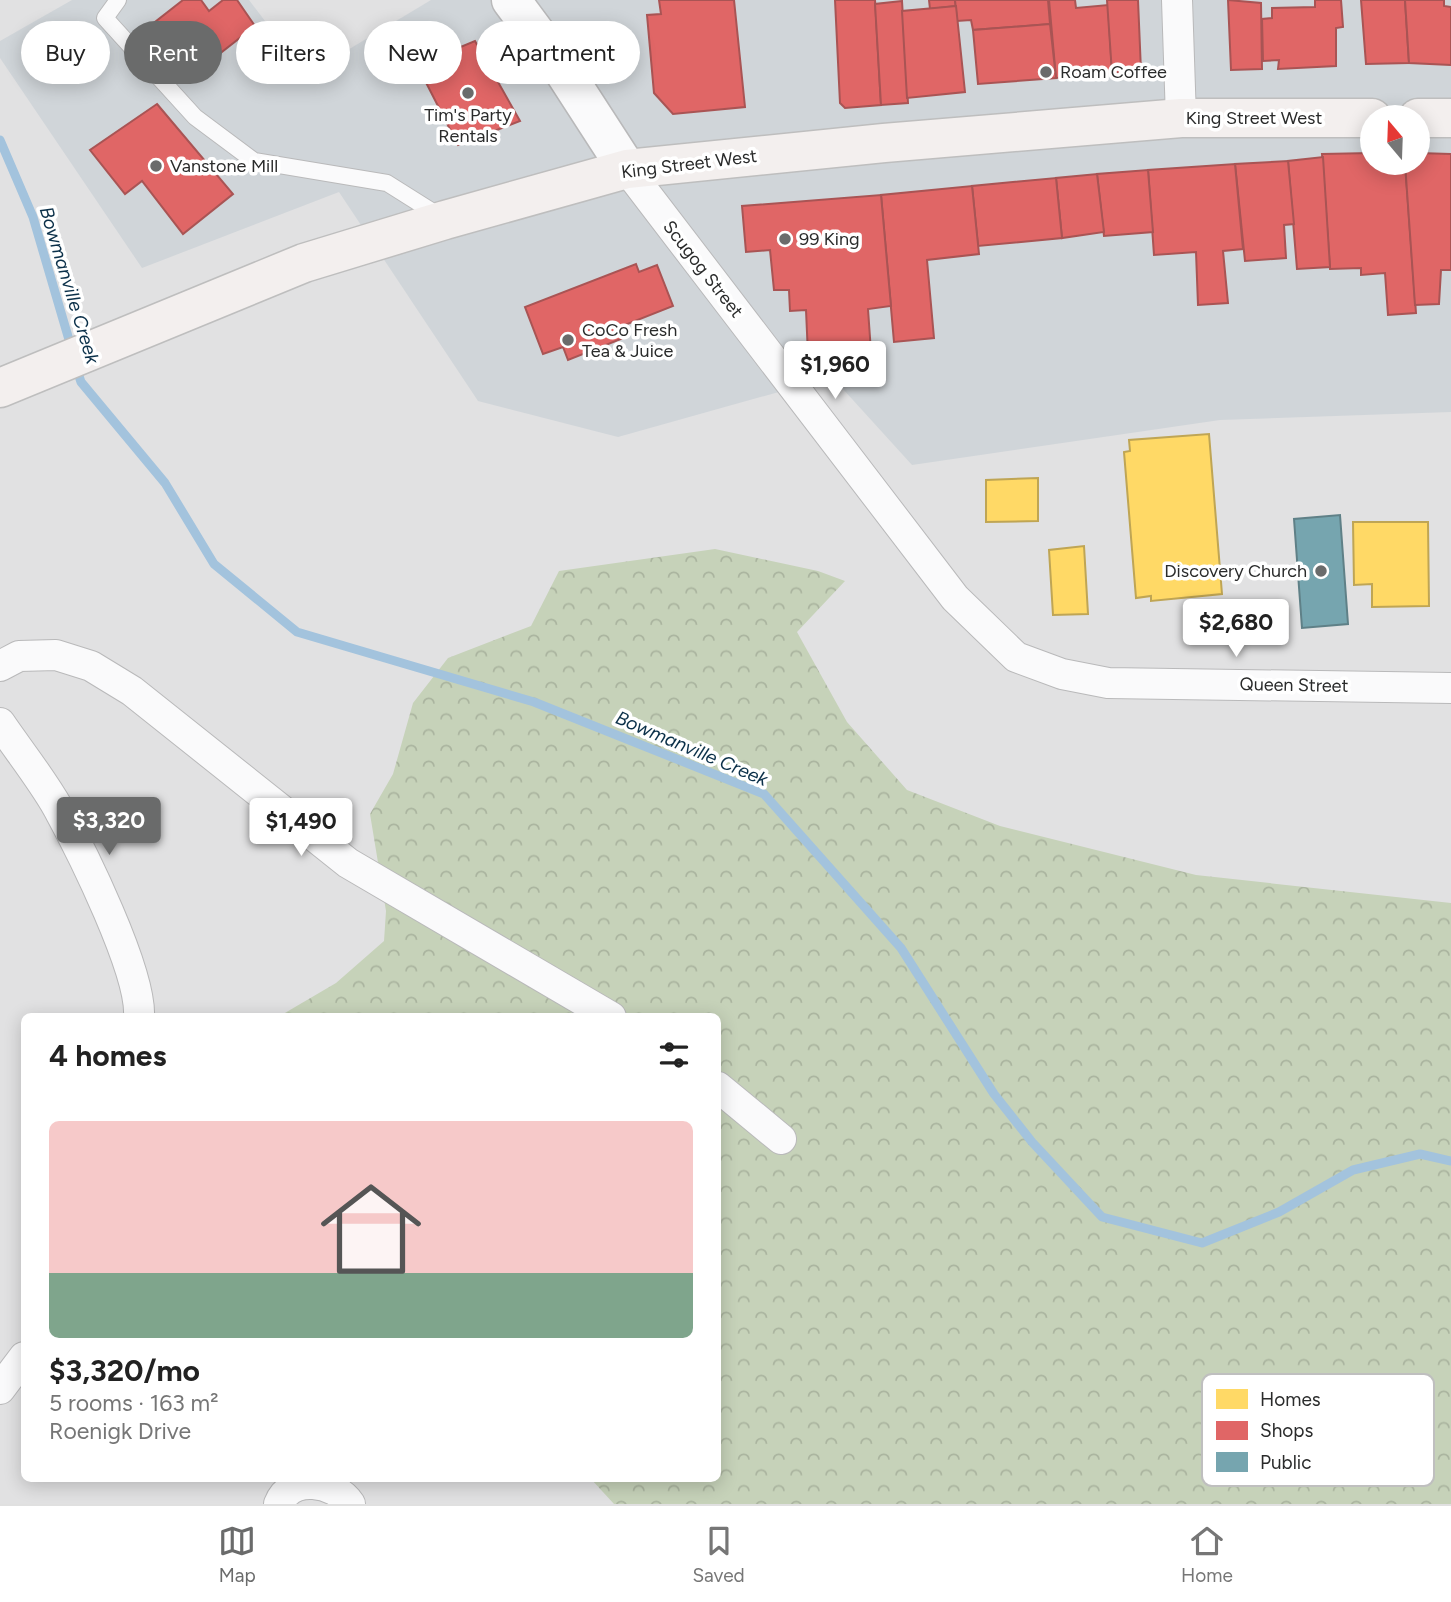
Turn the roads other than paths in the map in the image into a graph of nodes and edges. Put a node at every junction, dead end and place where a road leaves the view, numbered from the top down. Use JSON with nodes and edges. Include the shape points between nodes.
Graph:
{"nodes":[{"id":1,"x":118,"y":0,"type":"edge"},
{"id":2,"x":511,"y":0,"type":"edge"},
{"id":3,"x":1177,"y":0,"type":"edge"},
{"id":4,"x":1181,"y":118,"type":"junction"},
{"id":5,"x":1360,"y":118,"type":"edge"},
{"id":6,"x":1430,"y":118,"type":"edge"},
{"id":7,"x":1451,"y":118,"type":"edge"},
{"id":8,"x":628,"y":169,"type":"junction"},
{"id":9,"x":445,"y":220,"type":"junction"},
{"id":10,"x":0,"y":388,"type":"edge"},
{"id":11,"x":1016,"y":656,"type":"joint"},
{"id":12,"x":0,"y":666,"type":"edge"},
{"id":13,"x":1451,"y":688,"type":"edge"},
{"id":14,"x":0,"y":723,"type":"edge"},
{"id":15,"x":139,"y":1013,"type":"edge"},
{"id":16,"x":604,"y":1013,"type":"edge"},
{"id":17,"x":721,"y":1089,"type":"edge"},
{"id":18,"x":781,"y":1139,"type":"dead end"},
{"id":19,"x":21,"y":1361,"type":"edge"},
{"id":20,"x":0,"y":1389,"type":"edge"},
{"id":21,"x":279,"y":1504,"type":"edge"},
{"id":22,"x":350,"y":1504,"type":"edge"}],
"edges":[{"from":1,"to":9,"type":"lane","via":[[106,18],[195,117],[254,161],[387,183]]},
{"from":2,"to":8,"type":"street","name":"Scugog Street"},
{"from":3,"to":4,"type":"street"},
{"from":4,"to":5,"type":"main road","name":"King Street West"},
{"from":4,"to":8,"type":"main road","name":"King Street West"},
{"from":6,"to":7,"type":"main road"},
{"from":8,"to":9,"type":"main road","name":"King Street West"},
{"from":8,"to":11,"type":"street","name":"Scugog Street","via":[[955,598]]},
{"from":9,"to":10,"type":"main road","name":"King Street West","via":[[304,263]]},
{"from":11,"to":13,"type":"street","name":"Queen Street","via":[[1062,674],[1108,682]]},
{"from":12,"to":16,"type":"street","via":[[19,656],[56,655],[91,666],[132,691],[348,863]]},
{"from":14,"to":15,"type":"street","via":[[58,807],[121,941]]},
{"from":17,"to":18,"type":"street"},
{"from":19,"to":20,"type":"street"},
{"from":21,"to":22,"type":"street","via":[[303,1484],[329,1485]]}]}
